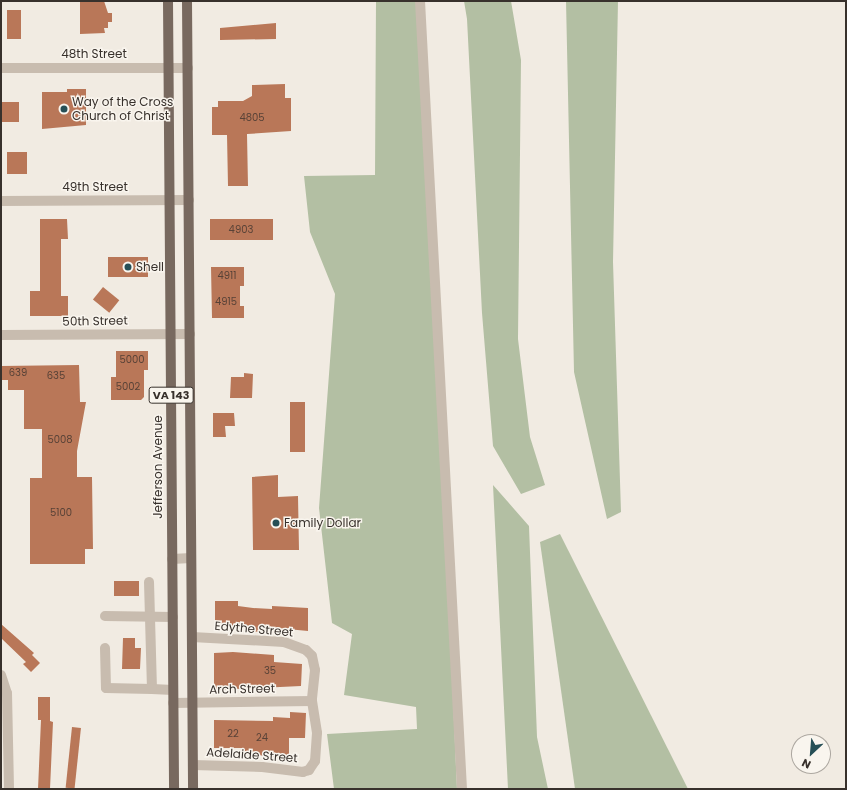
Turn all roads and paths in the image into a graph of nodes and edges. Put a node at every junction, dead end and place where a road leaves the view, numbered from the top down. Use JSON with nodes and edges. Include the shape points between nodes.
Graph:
{"nodes":[{"id":1,"x":168,"y":1,"type":"edge"},
{"id":2,"x":187,"y":1,"type":"edge"},
{"id":3,"x":420,"y":1,"type":"edge"},
{"id":4,"x":168,"y":67,"type":"junction"},
{"id":5,"x":1,"y":68,"type":"edge"},
{"id":6,"x":188,"y":68,"type":"junction"},
{"id":7,"x":170,"y":200,"type":"junction"},
{"id":8,"x":189,"y":200,"type":"junction"},
{"id":9,"x":1,"y":201,"type":"edge"},
{"id":10,"x":170,"y":334,"type":"junction"},
{"id":11,"x":190,"y":334,"type":"junction"},
{"id":12,"x":1,"y":335,"type":"edge"},
{"id":13,"x":172,"y":558,"type":"junction"},
{"id":14,"x":191,"y":558,"type":"junction"},
{"id":15,"x":149,"y":582,"type":"dead end"},
{"id":16,"x":150,"y":615,"type":"junction"},
{"id":17,"x":105,"y":616,"type":"dead end"},
{"id":18,"x":173,"y":616,"type":"junction"},
{"id":19,"x":192,"y":637,"type":"junction"},
{"id":20,"x":105,"y":648,"type":"dead end"},
{"id":21,"x":1,"y":675,"type":"edge"},
{"id":22,"x":152,"y":689,"type":"junction"},
{"id":23,"x":173,"y":690,"type":"junction"},
{"id":24,"x":312,"y":701,"type":"junction"},
{"id":25,"x":192,"y":702,"type":"junction"},
{"id":26,"x":173,"y":703,"type":"junction"},
{"id":27,"x":193,"y":765,"type":"junction"},
{"id":28,"x":8,"y":789,"type":"edge"},
{"id":29,"x":174,"y":789,"type":"edge"},
{"id":30,"x":193,"y":789,"type":"edge"},
{"id":31,"x":462,"y":789,"type":"edge"}],
"edges":[{"from":1,"to":4,"type":"main road","name":"Jefferson Avenue","number":"VA 143"},
{"from":2,"to":6,"type":"main road","number":"VA 143"},
{"from":3,"to":31,"type":"street"},
{"from":4,"to":5,"type":"street","name":"48th Street"},
{"from":4,"to":6,"type":"street","name":"48th Street"},
{"from":4,"to":7,"type":"main road","name":"Jefferson Avenue","number":"VA 143"},
{"from":6,"to":8,"type":"main road","number":"VA 143"},
{"from":7,"to":8,"type":"street","name":"49th Street"},
{"from":7,"to":9,"type":"street","name":"49th Street"},
{"from":7,"to":10,"type":"main road","name":"Jefferson Avenue","number":"VA 143"},
{"from":8,"to":11,"type":"main road","number":"VA 143"},
{"from":10,"to":11,"type":"street","name":"50th Street"},
{"from":10,"to":12,"type":"street","name":"50th Street"},
{"from":10,"to":13,"type":"main road","name":"Jefferson Avenue","number":"VA 143"},
{"from":11,"to":14,"type":"main road","number":"VA 143"},
{"from":13,"to":14,"type":"street"},
{"from":13,"to":18,"type":"main road","name":"Jefferson Avenue","number":"VA 143"},
{"from":14,"to":19,"type":"main road","number":"VA 143"},
{"from":15,"to":16,"type":"street"},
{"from":16,"to":17,"type":"street"},
{"from":16,"to":18,"type":"street"},
{"from":16,"to":22,"type":"street"},
{"from":18,"to":23,"type":"main road","name":"Jefferson Avenue","number":"VA 143"},
{"from":19,"to":24,"type":"street","name":"Edythe Street","via":[[284,642],[306,650],[312,656],[315,670]]},
{"from":19,"to":25,"type":"main road","number":"VA 143"},
{"from":20,"to":22,"type":"street","via":[[106,688]]},
{"from":21,"to":28,"type":"street","via":[[7,693]]},
{"from":22,"to":23,"type":"street"},
{"from":23,"to":26,"type":"main road","name":"Jefferson Avenue","number":"VA 143"},
{"from":24,"to":25,"type":"street","name":"Arch Street"},
{"from":24,"to":27,"type":"street","name":"Adelaide Street","via":[[317,733],[315,761],[309,770],[303,772],[262,767]]},
{"from":25,"to":26,"type":"street","name":"Arch Street"},
{"from":25,"to":27,"type":"main road","number":"VA 143"},
{"from":26,"to":29,"type":"main road","name":"Jefferson Avenue","number":"VA 143"},
{"from":27,"to":30,"type":"main road","number":"VA 143"}]}
